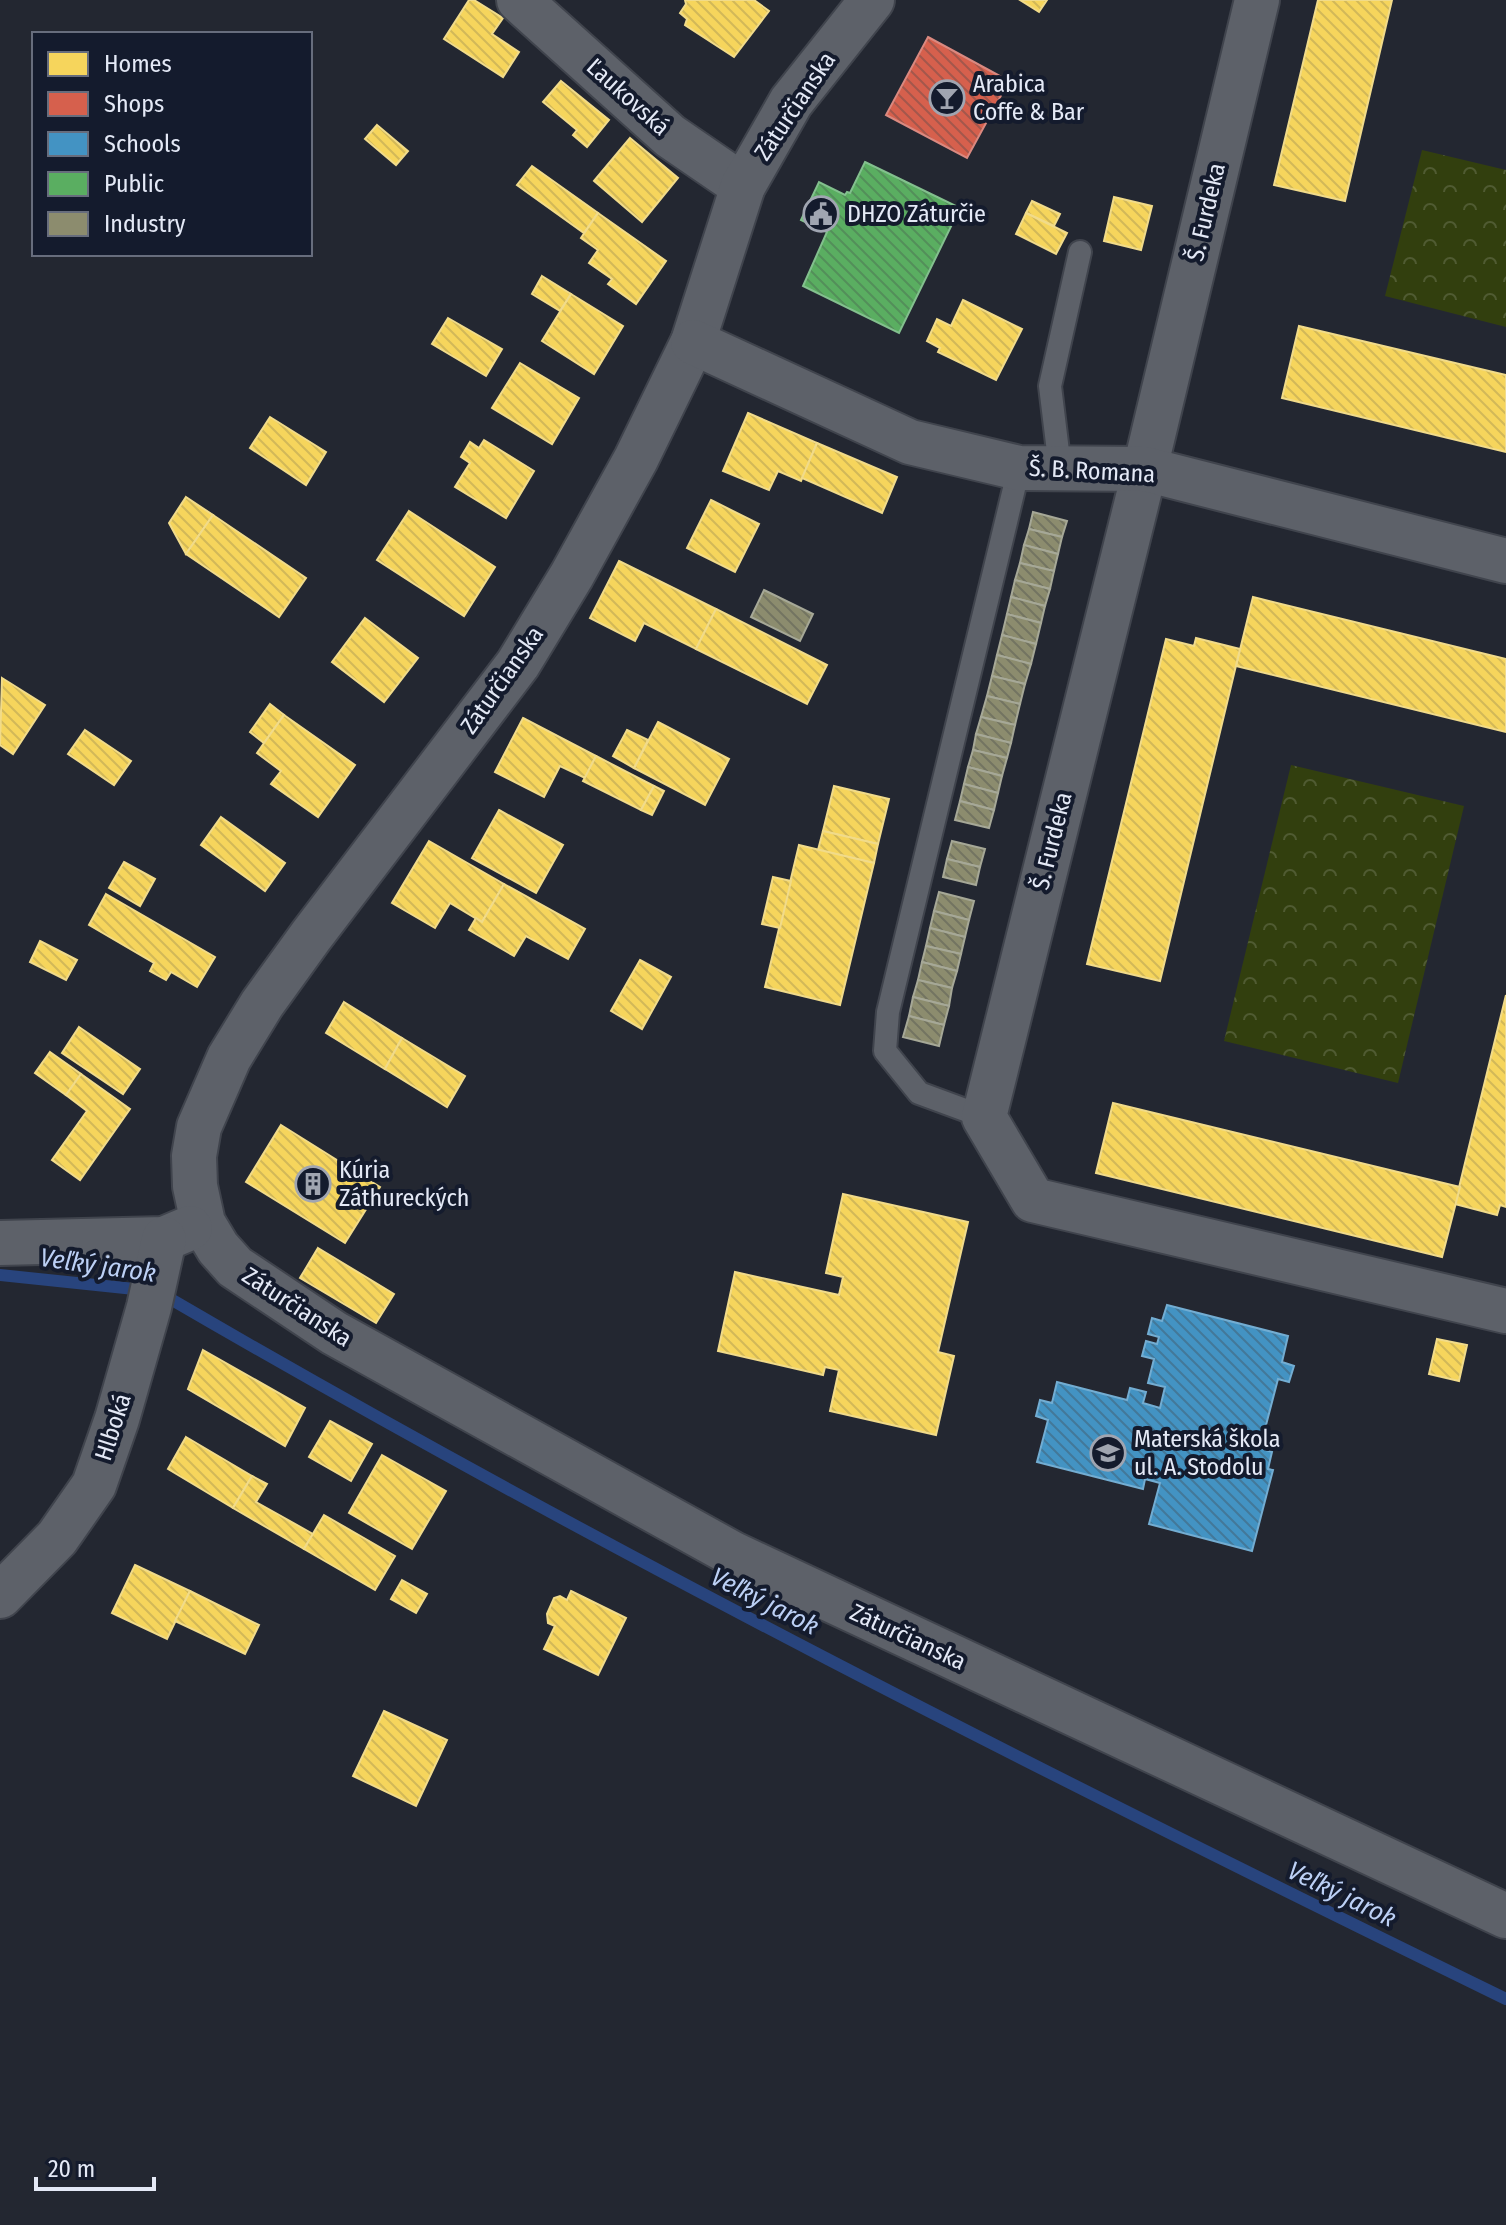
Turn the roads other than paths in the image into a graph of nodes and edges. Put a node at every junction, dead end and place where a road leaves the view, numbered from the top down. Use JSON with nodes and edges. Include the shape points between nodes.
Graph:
{"nodes":[{"id":1,"x":519,"y":0,"type":"edge"},
{"id":2,"x":872,"y":0,"type":"edge"},
{"id":3,"x":1257,"y":0,"type":"edge"},
{"id":4,"x":743,"y":186,"type":"junction"},
{"id":5,"x":1080,"y":252,"type":"dead end"},
{"id":6,"x":693,"y":342,"type":"junction"},
{"id":7,"x":1040,"y":468,"type":"junction"},
{"id":8,"x":1145,"y":469,"type":"junction"},
{"id":9,"x":1506,"y":561,"type":"edge"},
{"id":10,"x":984,"y":1117,"type":"junction"},
{"id":11,"x":0,"y":1243,"type":"edge"},
{"id":12,"x":169,"y":1260,"type":"junction"},
{"id":13,"x":1506,"y":1311,"type":"edge"},
{"id":14,"x":3,"y":1591,"type":"edge"},
{"id":15,"x":1506,"y":1916,"type":"edge"}],
"edges":[{"from":1,"to":4,"type":"street","name":"Ľaukovská","via":[[670,136]]},
{"from":2,"to":4,"type":"street","name":"Záturčianska","via":[[791,102]]},
{"from":3,"to":8,"type":"street","name":"Š. Furdeka"},
{"from":4,"to":6,"type":"street","name":"Záturčianska"},
{"from":5,"to":7,"type":"lane","via":[[1050,386]]},
{"from":6,"to":7,"type":"street","name":"Š. B. Romana","via":[[910,442]]},
{"from":6,"to":12,"type":"street","name":"Záturčianska","via":[[604,521],[518,664],[311,936],[229,1058],[199,1127],[195,1186]]},
{"from":7,"to":8,"type":"street","name":"Š. B. Romana"},
{"from":7,"to":10,"type":"lane","via":[[888,1012],[885,1051],[919,1093]]},
{"from":8,"to":9,"type":"street","name":"Š. B. Romana"},
{"from":8,"to":10,"type":"street","name":"Š. Furdeka"},
{"from":10,"to":13,"type":"street","via":[[1033,1200]]},
{"from":11,"to":12,"type":"street"},
{"from":12,"to":14,"type":"street","name":"Hlboká","via":[[94,1485],[57,1538]]},
{"from":12,"to":15,"type":"street","name":"Záturčianska","via":[[218,1248],[235,1267],[334,1333],[733,1554]]}]}
